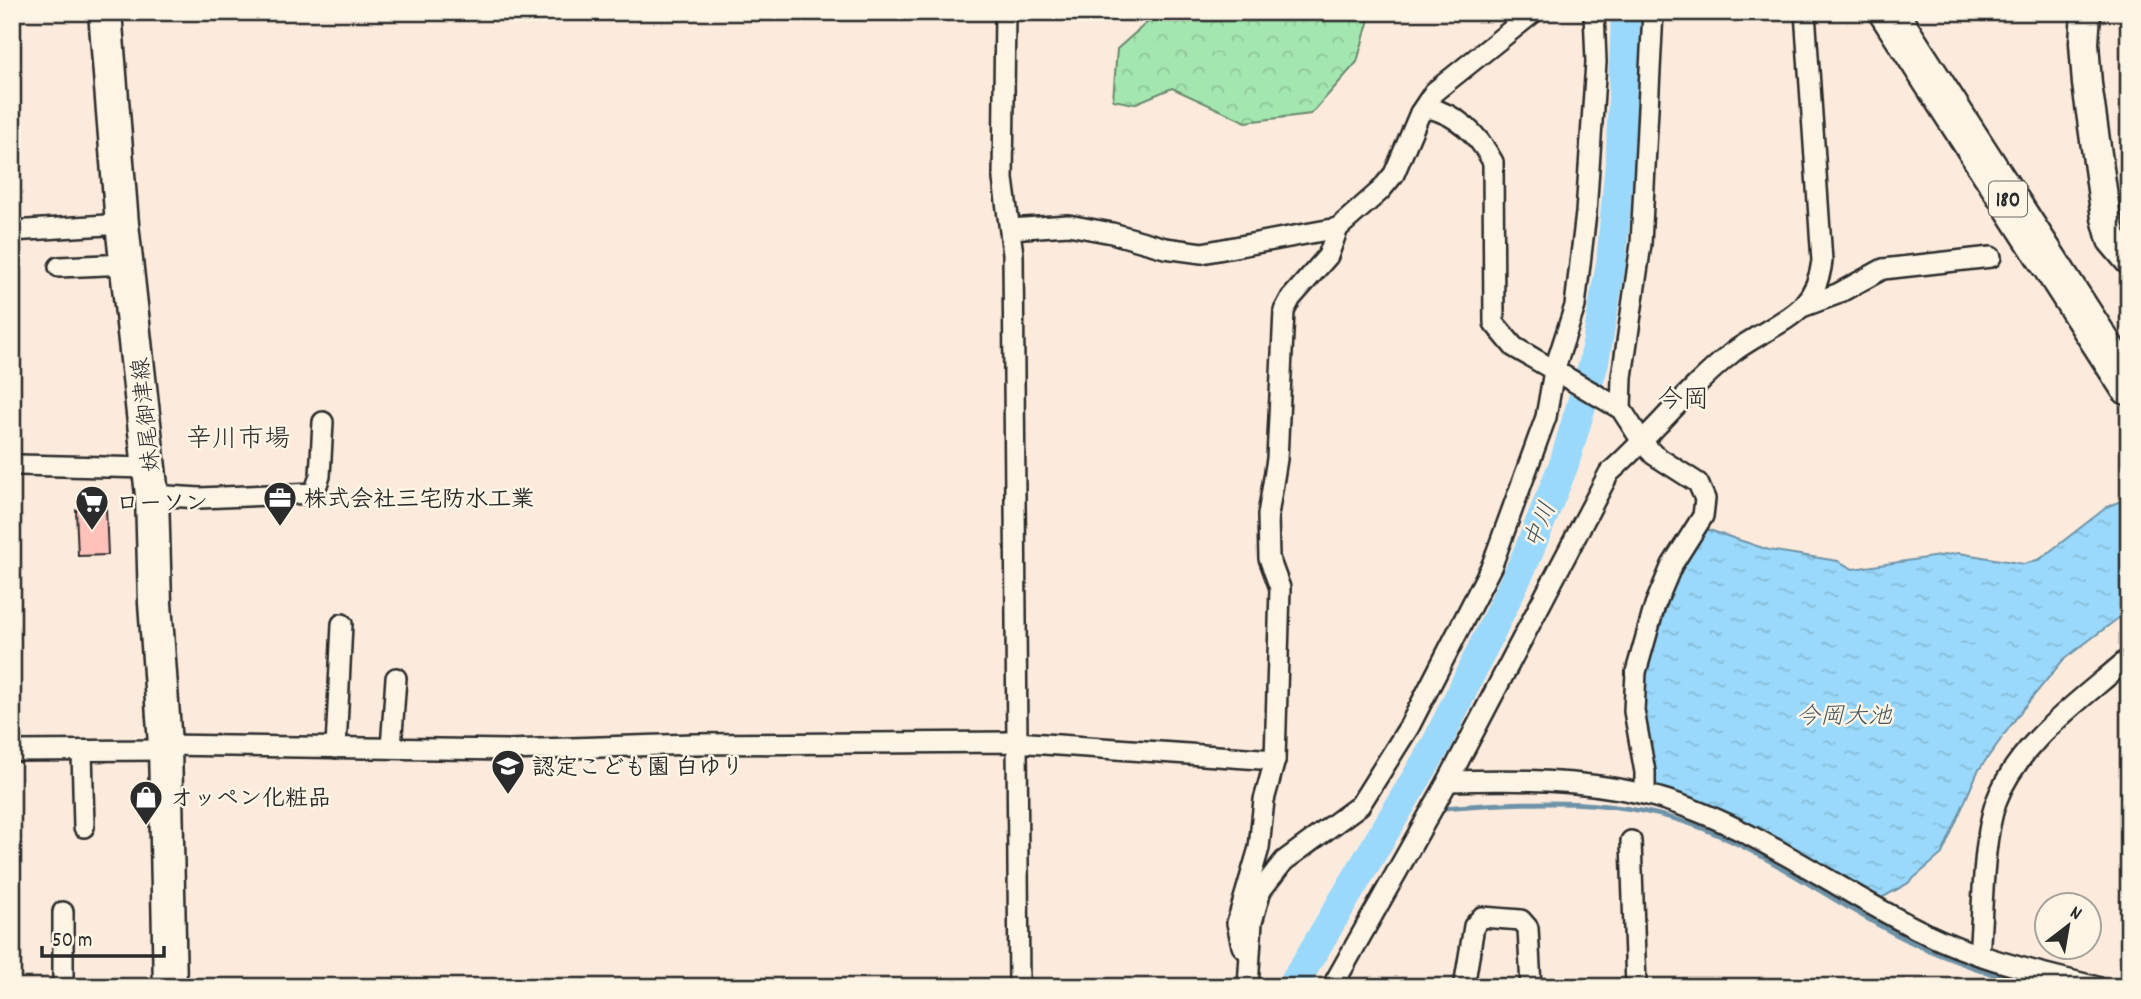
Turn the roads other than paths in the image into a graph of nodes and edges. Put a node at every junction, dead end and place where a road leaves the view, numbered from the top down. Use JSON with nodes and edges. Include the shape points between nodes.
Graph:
{"nodes":[{"id":1,"x":105,"y":12,"type":"edge"},
{"id":2,"x":1005,"y":12,"type":"edge"},
{"id":3,"x":1534,"y":12,"type":"edge"},
{"id":4,"x":1594,"y":12,"type":"edge"},
{"id":5,"x":1653,"y":12,"type":"edge"},
{"id":6,"x":1805,"y":12,"type":"edge"},
{"id":7,"x":1888,"y":12,"type":"edge"},
{"id":8,"x":2086,"y":12,"type":"edge"},
{"id":9,"x":1420,"y":113,"type":"junction"},
{"id":10,"x":122,"y":224,"type":"junction"},
{"id":11,"x":1338,"y":228,"type":"junction"},
{"id":12,"x":1010,"y":229,"type":"junction"},
{"id":13,"x":12,"y":231,"type":"edge"},
{"id":14,"x":1992,"y":257,"type":"dead end"},
{"id":15,"x":2129,"y":261,"type":"edge"},
{"id":16,"x":128,"y":264,"type":"junction"},
{"id":17,"x":59,"y":267,"type":"dead end"},
{"id":18,"x":1802,"y":307,"type":"junction"},
{"id":19,"x":1554,"y":371,"type":"junction"},
{"id":20,"x":2129,"y":386,"type":"edge"},
{"id":21,"x":1618,"y":408,"type":"junction"},
{"id":22,"x":323,"y":422,"type":"dead end"},
{"id":23,"x":1643,"y":443,"type":"junction"},
{"id":24,"x":18,"y":465,"type":"dead end"},
{"id":25,"x":151,"y":481,"type":"junction"},
{"id":26,"x":342,"y":624,"type":"dead end"},
{"id":27,"x":2129,"y":658,"type":"edge"},
{"id":28,"x":396,"y":678,"type":"dead end"},
{"id":29,"x":1016,"y":742,"type":"junction"},
{"id":30,"x":165,"y":747,"type":"junction"},
{"id":31,"x":336,"y":748,"type":"junction"},
{"id":32,"x":391,"y":748,"type":"junction"},
{"id":33,"x":12,"y":751,"type":"edge"},
{"id":34,"x":82,"y":751,"type":"junction"},
{"id":35,"x":1275,"y":760,"type":"junction"},
{"id":36,"x":1448,"y":781,"type":"junction"},
{"id":37,"x":1645,"y":794,"type":"junction"},
{"id":38,"x":84,"y":827,"type":"dead end"},
{"id":39,"x":1631,"y":841,"type":"dead end"},
{"id":40,"x":63,"y":912,"type":"dead end"},
{"id":41,"x":1250,"y":954,"type":"junction"},
{"id":42,"x":1979,"y":956,"type":"junction"},
{"id":43,"x":63,"y":987,"type":"edge"},
{"id":44,"x":170,"y":987,"type":"edge"},
{"id":45,"x":1019,"y":987,"type":"edge"},
{"id":46,"x":1248,"y":987,"type":"edge"},
{"id":47,"x":1332,"y":987,"type":"edge"},
{"id":48,"x":1464,"y":987,"type":"edge"},
{"id":49,"x":1531,"y":987,"type":"edge"},
{"id":50,"x":1636,"y":987,"type":"edge"},
{"id":51,"x":2097,"y":987,"type":"edge"}],
"edges":[{"from":1,"to":10,"type":"main road","name":"妹尾御津線"},
{"from":2,"to":12,"type":"street","via":[[1003,179]]},
{"from":3,"to":9,"type":"street","via":[[1434,92]]},
{"from":4,"to":19,"type":"street","via":[[1596,62],[1586,214],[1575,306]]},
{"from":5,"to":21,"type":"street","via":[[1641,244]]},
{"from":6,"to":18,"type":"street","via":[[1822,261],[1820,279]]},
{"from":7,"to":20,"type":"highway","number":"180"},
{"from":8,"to":15,"type":"street","via":[[2087,84],[2106,218],[2112,240]]},
{"from":9,"to":11,"type":"street","via":[[1394,174]]},
{"from":9,"to":19,"type":"street","via":[[1429,108],[1447,112],[1484,145],[1493,162],[1494,323],[1514,347]]},
{"from":10,"to":13,"type":"street"},
{"from":10,"to":16,"type":"main road","name":"妹尾御津線"},
{"from":11,"to":12,"type":"street","via":[[1202,253],[1068,225]]},
{"from":11,"to":35,"type":"street","via":[[1328,256],[1283,311],[1277,459],[1268,515],[1269,558],[1280,588]]},
{"from":12,"to":29,"type":"street"},
{"from":14,"to":18,"type":"street","via":[[1891,267]]},
{"from":16,"to":17,"type":"street"},
{"from":16,"to":25,"type":"main road","name":"妹尾御津線"},
{"from":18,"to":23,"type":"street","via":[[1734,351]]},
{"from":19,"to":21,"type":"street"},
{"from":19,"to":41,"type":"street","via":[[1546,417],[1492,565],[1409,727],[1360,805],[1284,861],[1261,890]]},
{"from":21,"to":23,"type":"street"},
{"from":22,"to":25,"type":"street","via":[[320,476],[314,493],[200,498]]},
{"from":23,"to":36,"type":"street","via":[[1609,473]]},
{"from":23,"to":37,"type":"street","via":[[1698,483],[1705,499],[1703,516],[1672,565],[1655,605],[1636,672],[1634,711]]},
{"from":24,"to":25,"type":"street"},
{"from":25,"to":30,"type":"main road","name":"妹尾御津線"},
{"from":26,"to":31,"type":"street"},
{"from":27,"to":42,"type":"street","via":[[2035,743],[1996,802]]},
{"from":28,"to":32,"type":"street"},
{"from":29,"to":32,"type":"street"},
{"from":29,"to":35,"type":"street"},
{"from":29,"to":45,"type":"street"},
{"from":30,"to":31,"type":"street"},
{"from":30,"to":34,"type":"street"},
{"from":30,"to":44,"type":"main road","name":"妹尾御津線"},
{"from":31,"to":32,"type":"street"},
{"from":33,"to":34,"type":"street"},
{"from":34,"to":38,"type":"street"},
{"from":35,"to":41,"type":"street","via":[[1264,800],[1259,848],[1237,923],[1242,946]]},
{"from":36,"to":37,"type":"street","via":[[1538,778]]},
{"from":36,"to":47,"type":"street"},
{"from":37,"to":42,"type":"street","via":[[1733,827],[1925,933]]},
{"from":39,"to":50,"type":"street"},
{"from":40,"to":43,"type":"street"},
{"from":41,"to":46,"type":"street"},
{"from":42,"to":51,"type":"street"},
{"from":48,"to":49,"type":"street","via":[[1474,926],[1482,917],[1521,920],[1528,928]]}]}
